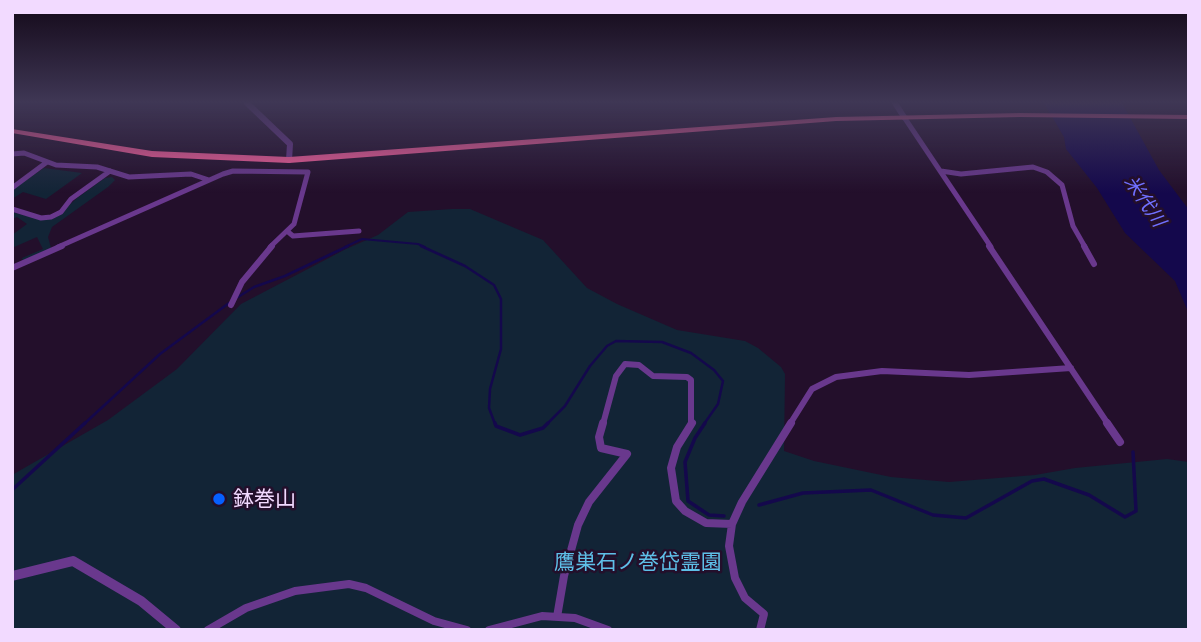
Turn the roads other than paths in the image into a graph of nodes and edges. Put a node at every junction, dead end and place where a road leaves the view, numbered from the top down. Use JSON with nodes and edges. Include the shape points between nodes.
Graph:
{"nodes":[{"id":1,"x":24,"y":133,"type":"edge"},
{"id":2,"x":278,"y":133,"type":"edge"},
{"id":3,"x":650,"y":133,"type":"edge"},
{"id":4,"x":915,"y":133,"type":"edge"},
{"id":5,"x":12,"y":154,"type":"edge"},
{"id":6,"x":289,"y":160,"type":"junction"},
{"id":7,"x":47,"y":162,"type":"junction"},
{"id":8,"x":110,"y":171,"type":"junction"},
{"id":9,"x":940,"y":171,"type":"junction"},
{"id":10,"x":284,"y":172,"type":"junction"},
{"id":11,"x":209,"y":180,"type":"junction"},
{"id":12,"x":12,"y":188,"type":"edge"},
{"id":13,"x":12,"y":209,"type":"edge"},
{"id":14,"x":287,"y":231,"type":"junction"},
{"id":15,"x":359,"y":231,"type":"dead end"},
{"id":16,"x":1094,"y":264,"type":"dead end"},
{"id":17,"x":12,"y":268,"type":"edge"},
{"id":18,"x":231,"y":305,"type":"dead end"},
{"id":19,"x":1071,"y":368,"type":"junction"},
{"id":20,"x":1120,"y":442,"type":"dead end"},
{"id":21,"x":732,"y":524,"type":"junction"},
{"id":22,"x":12,"y":576,"type":"edge"},
{"id":23,"x":557,"y":617,"type":"junction"},
{"id":24,"x":176,"y":630,"type":"edge"},
{"id":25,"x":208,"y":630,"type":"edge"},
{"id":26,"x":467,"y":630,"type":"edge"},
{"id":27,"x":489,"y":630,"type":"edge"},
{"id":28,"x":608,"y":630,"type":"edge"},
{"id":29,"x":760,"y":630,"type":"edge"}],
"edges":[{"from":1,"to":6,"type":"highway","via":[[152,154]]},
{"from":2,"to":6,"type":"street","via":[[289,144]]},
{"from":3,"to":6,"type":"highway"},
{"from":4,"to":9,"type":"street"},
{"from":5,"to":7,"type":"street","via":[[24,153]]},
{"from":6,"to":10,"type":"street"},
{"from":7,"to":8,"type":"street"},
{"from":7,"to":12,"type":"street"},
{"from":8,"to":11,"type":"street","via":[[130,177],[191,174]]},
{"from":8,"to":13,"type":"street","via":[[51,217]]},
{"from":9,"to":16,"type":"street","via":[[961,174],[1033,167],[1047,172],[1062,185],[1073,226]]},
{"from":9,"to":19,"type":"street"},
{"from":10,"to":11,"type":"street","via":[[233,171]]},
{"from":10,"to":14,"type":"street","via":[[308,172],[294,223]]},
{"from":11,"to":17,"type":"street"},
{"from":14,"to":15,"type":"street","via":[[293,236]]},
{"from":14,"to":18,"type":"street","via":[[262,254]]},
{"from":19,"to":20,"type":"street"},
{"from":19,"to":21,"type":"street","via":[[969,375],[882,371],[836,377],[812,389]]},
{"from":21,"to":23,"type":"street","via":[[706,523],[676,501],[671,468],[692,422],[691,380],[653,376],[639,365],[625,364],[616,376],[599,437],[601,448],[628,454],[589,502],[578,525]]},
{"from":21,"to":29,"type":"street","via":[[729,546],[735,578],[745,598],[764,614]]},
{"from":22,"to":24,"type":"street","via":[[73,561],[141,601]]},
{"from":23,"to":27,"type":"street","via":[[542,616]]},
{"from":23,"to":28,"type":"street"},
{"from":25,"to":26,"type":"street","via":[[246,608],[326,584],[366,588],[434,621]]}]}
